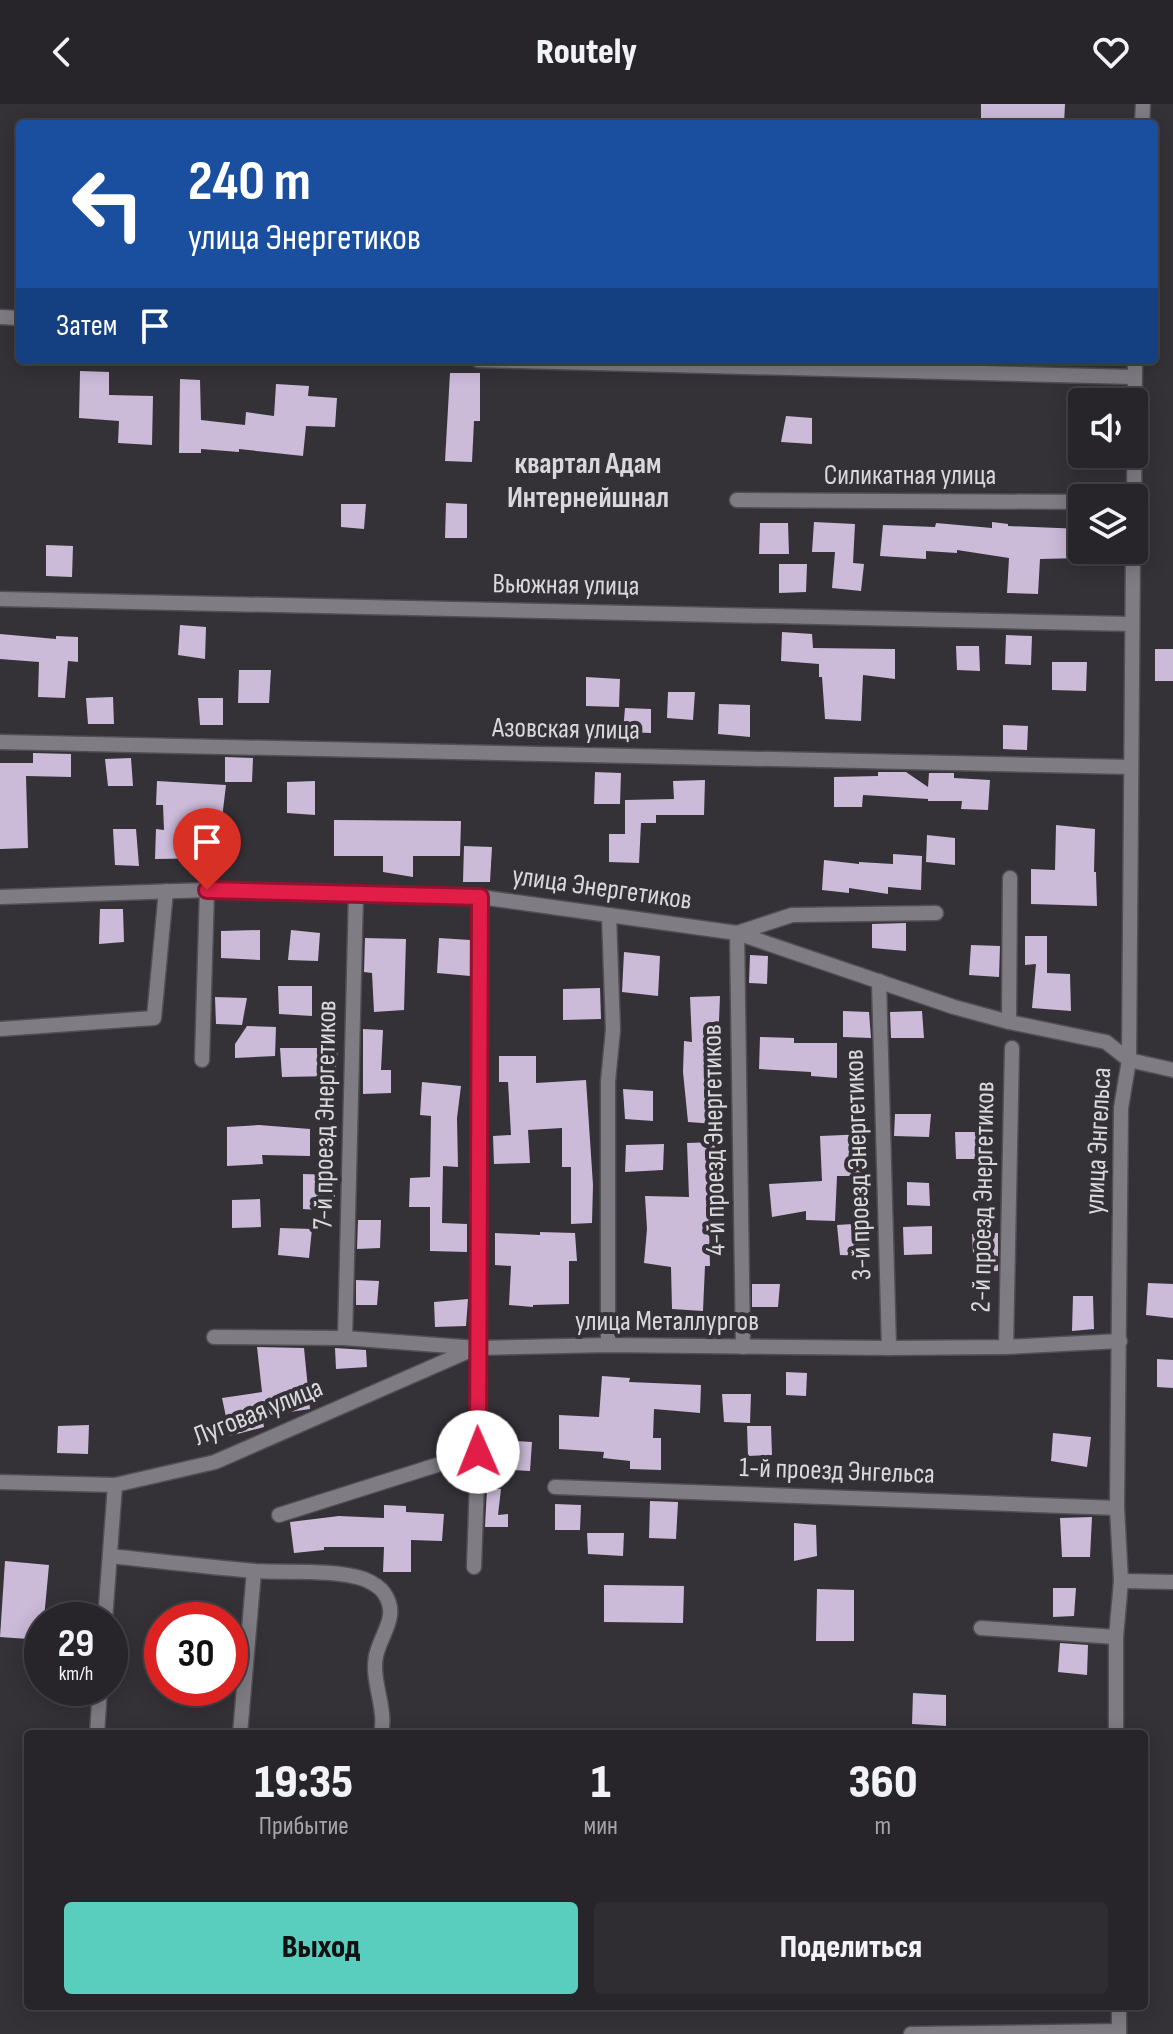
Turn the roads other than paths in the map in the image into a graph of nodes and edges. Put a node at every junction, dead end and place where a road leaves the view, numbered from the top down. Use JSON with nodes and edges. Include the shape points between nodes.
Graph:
{"nodes":[{"id":1,"x":632,"y":364,"type":"edge"},
{"id":2,"x":1135,"y":364,"type":"edge"},
{"id":3,"x":1134,"y":377,"type":"junction"},
{"id":4,"x":1134,"y":484,"type":"edge"},
{"id":5,"x":737,"y":500,"type":"dead end"},
{"id":6,"x":1068,"y":502,"type":"edge"},
{"id":7,"x":1133,"y":564,"type":"edge"},
{"id":8,"x":0,"y":599,"type":"edge"},
{"id":9,"x":1131,"y":624,"type":"junction"},
{"id":10,"x":0,"y":742,"type":"edge"},
{"id":11,"x":1130,"y":767,"type":"junction"},
{"id":12,"x":1010,"y":878,"type":"dead end"},
{"id":13,"x":207,"y":890,"type":"junction"},
{"id":14,"x":166,"y":891,"type":"junction"},
{"id":15,"x":356,"y":893,"type":"junction"},
{"id":16,"x":0,"y":897,"type":"edge"},
{"id":17,"x":480,"y":897,"type":"junction"},
{"id":18,"x":936,"y":913,"type":"dead end"},
{"id":19,"x":609,"y":915,"type":"junction"},
{"id":20,"x":737,"y":933,"type":"junction"},
{"id":21,"x":879,"y":981,"type":"junction"},
{"id":22,"x":1009,"y":1022,"type":"junction"},
{"id":23,"x":0,"y":1029,"type":"edge"},
{"id":24,"x":1012,"y":1048,"type":"dead end"},
{"id":25,"x":202,"y":1060,"type":"dead end"},
{"id":26,"x":1129,"y":1060,"type":"junction"},
{"id":27,"x":1173,"y":1070,"type":"edge"},
{"id":28,"x":214,"y":1337,"type":"dead end"},
{"id":29,"x":345,"y":1338,"type":"junction"},
{"id":30,"x":1120,"y":1341,"type":"junction"},
{"id":31,"x":608,"y":1345,"type":"junction"},
{"id":32,"x":743,"y":1347,"type":"junction"},
{"id":33,"x":1006,"y":1347,"type":"junction"},
{"id":34,"x":477,"y":1348,"type":"junction"},
{"id":35,"x":889,"y":1348,"type":"junction"},
{"id":36,"x":478,"y":1452,"type":"junction"},
{"id":37,"x":0,"y":1482,"type":"edge"},
{"id":38,"x":115,"y":1485,"type":"junction"},
{"id":39,"x":555,"y":1487,"type":"dead end"},
{"id":40,"x":1117,"y":1508,"type":"junction"},
{"id":41,"x":279,"y":1515,"type":"dead end"},
{"id":42,"x":110,"y":1556,"type":"junction"},
{"id":43,"x":474,"y":1567,"type":"dead end"},
{"id":44,"x":254,"y":1571,"type":"junction"},
{"id":45,"x":1121,"y":1581,"type":"junction"},
{"id":46,"x":1173,"y":1582,"type":"edge"},
{"id":47,"x":106,"y":1602,"type":"edge"},
{"id":48,"x":981,"y":1628,"type":"dead end"},
{"id":49,"x":1116,"y":1637,"type":"junction"},
{"id":50,"x":99,"y":1706,"type":"edge"},
{"id":51,"x":97,"y":1730,"type":"edge"},
{"id":52,"x":240,"y":1730,"type":"edge"},
{"id":53,"x":382,"y":1730,"type":"edge"},
{"id":54,"x":1116,"y":1730,"type":"edge"},
{"id":55,"x":1119,"y":2010,"type":"edge"},
{"id":56,"x":1119,"y":2032,"type":"edge"},
{"id":57,"x":911,"y":2034,"type":"edge"}],
"edges":[{"from":1,"to":3,"type":"street"},
{"from":2,"to":3,"type":"street"},
{"from":3,"to":4,"type":"street"},
{"from":5,"to":6,"type":"street","name":"Силикатная улица"},
{"from":7,"to":9,"type":"street","name":"улица Энгельса"},
{"from":8,"to":9,"type":"street","name":"Вьюжная улица"},
{"from":9,"to":11,"type":"street","name":"улица Энгельса"},
{"from":10,"to":11,"type":"street","name":"Азовская улица"},
{"from":11,"to":26,"type":"street","name":"улица Энгельса"},
{"from":12,"to":22,"type":"street"},
{"from":13,"to":14,"type":"street","name":"улица Энергетиков"},
{"from":13,"to":15,"type":"street","name":"улица Энергетиков"},
{"from":13,"to":25,"type":"street"},
{"from":14,"to":16,"type":"street","name":"улица Энергетиков"},
{"from":14,"to":23,"type":"street","via":[[154,1018]]},
{"from":15,"to":17,"type":"street","name":"улица Энергетиков"},
{"from":15,"to":29,"type":"street","name":"7-й проезд Энергетиков"},
{"from":17,"to":19,"type":"street","name":"улица Энергетиков"},
{"from":17,"to":34,"type":"street"},
{"from":18,"to":20,"type":"street","via":[[792,915]]},
{"from":19,"to":20,"type":"street","name":"улица Энергетиков"},
{"from":19,"to":31,"type":"street","via":[[613,1030],[608,1081]]},
{"from":20,"to":21,"type":"street","name":"улица Энергетиков"},
{"from":20,"to":32,"type":"street","name":"4-й проезд Энергетиков"},
{"from":21,"to":22,"type":"street","name":"улица Энергетиков"},
{"from":21,"to":35,"type":"street","name":"3-й проезд Энергетиков"},
{"from":22,"to":26,"type":"street","name":"улица Энергетиков","via":[[1106,1042]]},
{"from":24,"to":33,"type":"street","name":"2-й проезд Энергетиков"},
{"from":26,"to":27,"type":"street","name":"улица Энергетиков"},
{"from":26,"to":30,"type":"street","name":"улица Энгельса","via":[[1121,1108]]},
{"from":28,"to":29,"type":"street","name":"улица Металлургов"},
{"from":29,"to":34,"type":"street","name":"улица Металлургов"},
{"from":30,"to":33,"type":"street","name":"улица Металлургов"},
{"from":30,"to":40,"type":"street","name":"улица Энгельса"},
{"from":31,"to":32,"type":"street","name":"улица Металлургов"},
{"from":31,"to":34,"type":"street","name":"улица Металлургов"},
{"from":32,"to":35,"type":"street","name":"улица Металлургов"},
{"from":33,"to":35,"type":"street","name":"улица Металлургов"},
{"from":34,"to":36,"type":"street"},
{"from":34,"to":38,"type":"street","name":"Луговая улица","via":[[215,1462]]},
{"from":36,"to":41,"type":"street"},
{"from":36,"to":43,"type":"street"},
{"from":37,"to":38,"type":"street","name":"Луговая улица"},
{"from":38,"to":42,"type":"street"},
{"from":39,"to":40,"type":"street","name":"1-й проезд Энгельса"},
{"from":40,"to":45,"type":"street","name":"улица Энгельса"},
{"from":42,"to":44,"type":"street"},
{"from":42,"to":47,"type":"street"},
{"from":44,"to":52,"type":"street"},
{"from":44,"to":53,"type":"street","via":[[346,1576],[382,1590],[390,1604],[390,1621],[376,1656]]},
{"from":45,"to":46,"type":"street"},
{"from":45,"to":49,"type":"street","name":"улица Энгельса"},
{"from":48,"to":49,"type":"street"},
{"from":49,"to":54,"type":"street","name":"улица Энгельса"},
{"from":50,"to":51,"type":"street"},
{"from":55,"to":56,"type":"street"},
{"from":56,"to":57,"type":"street"}]}
